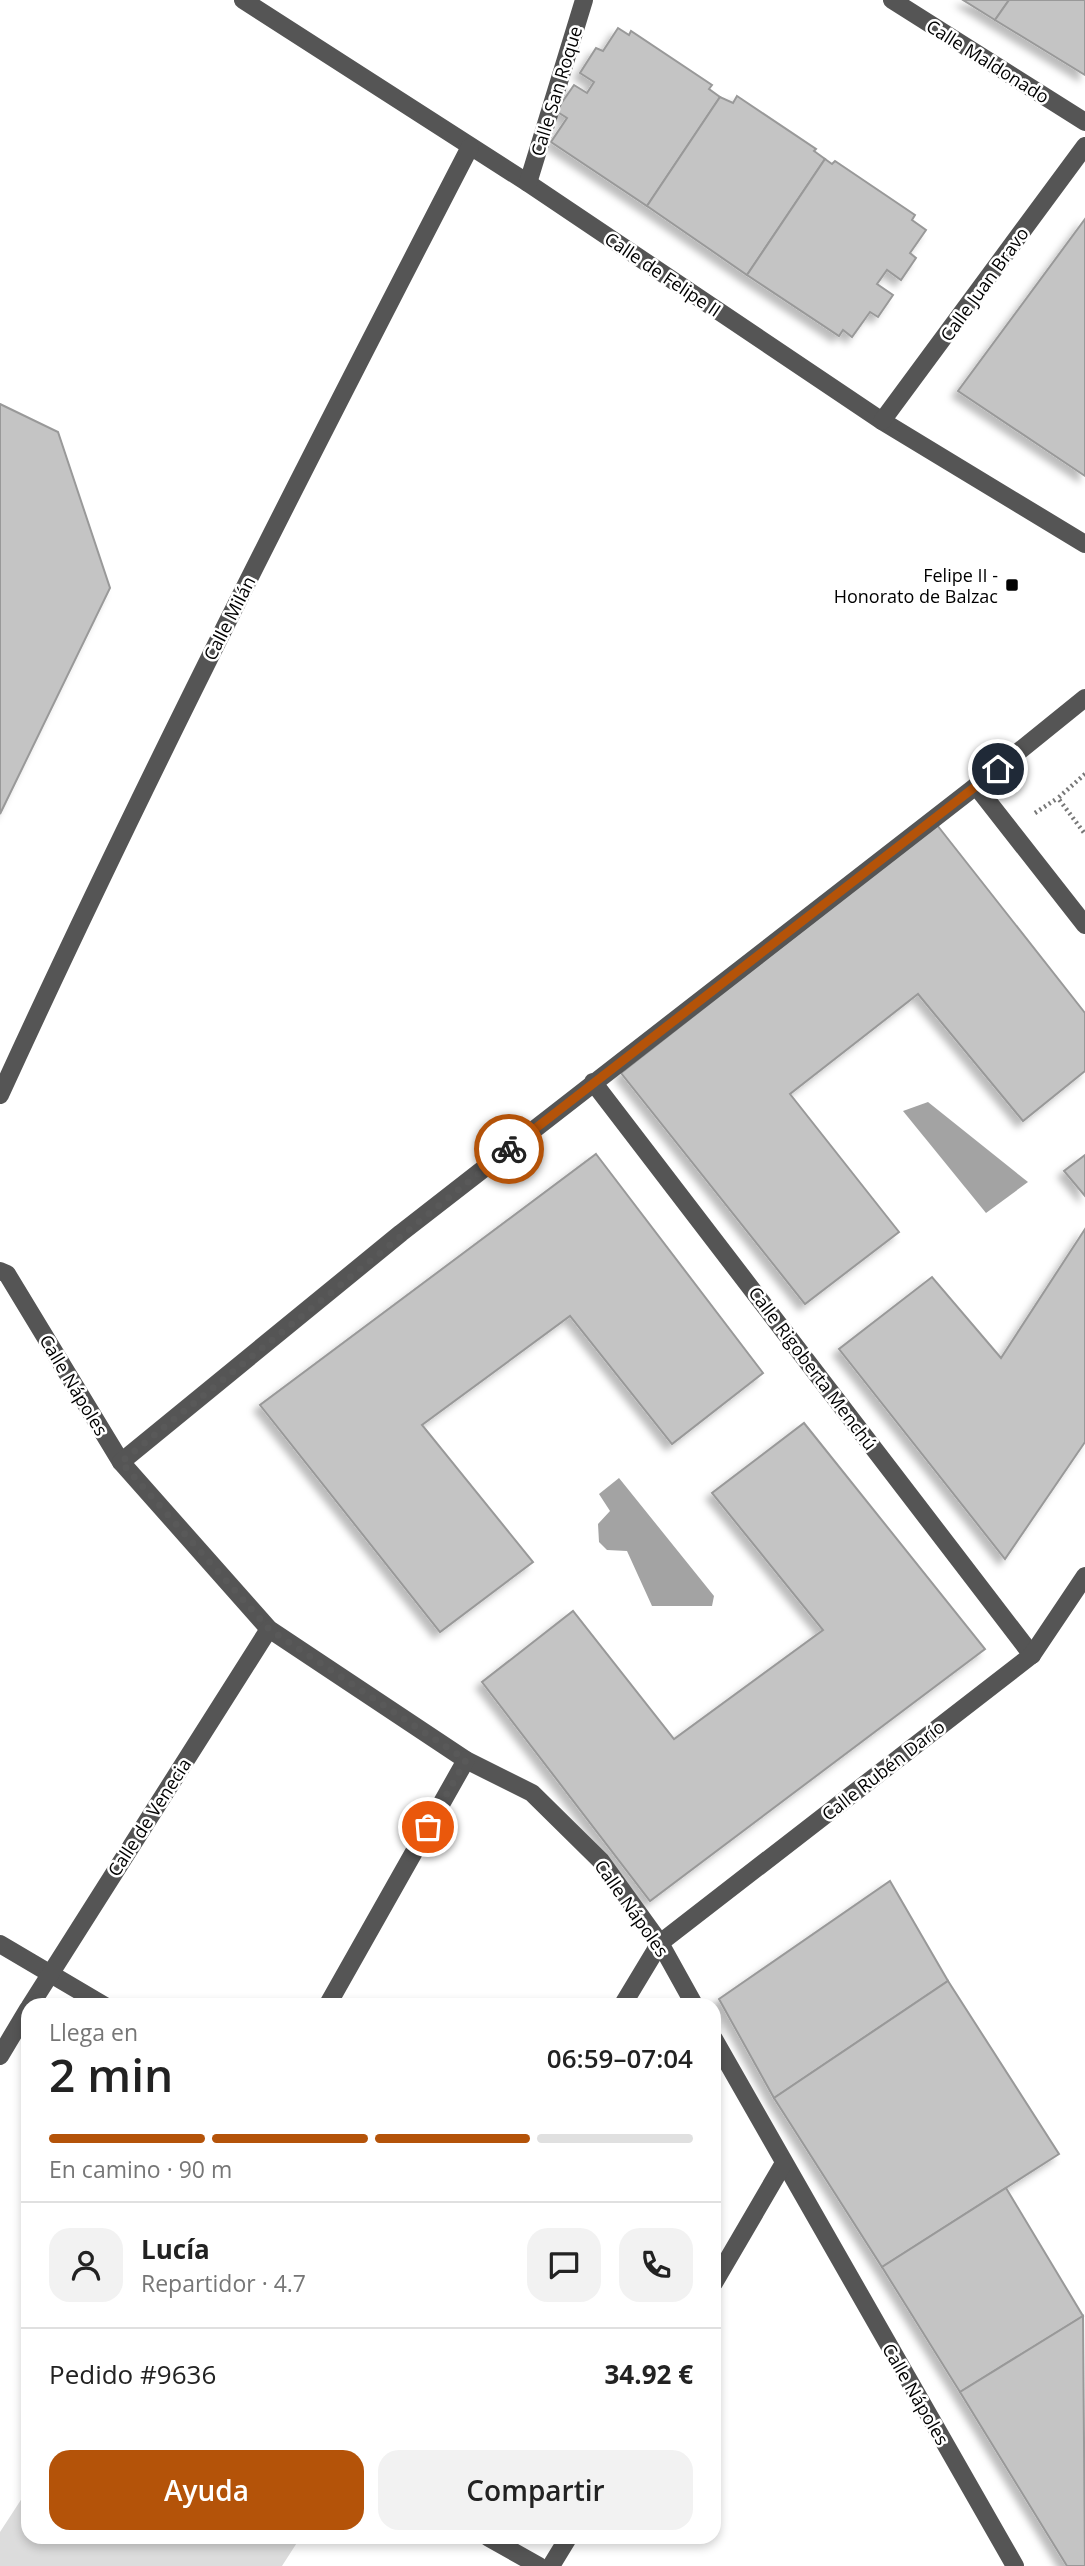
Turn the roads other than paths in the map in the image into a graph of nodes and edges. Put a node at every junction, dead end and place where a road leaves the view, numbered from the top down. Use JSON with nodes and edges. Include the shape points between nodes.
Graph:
{"nodes":[{"id":1,"x":243,"y":0,"type":"edge"},
{"id":2,"x":584,"y":0,"type":"edge"},
{"id":3,"x":892,"y":0,"type":"edge"},
{"id":4,"x":1085,"y":122,"type":"edge"},
{"id":5,"x":1085,"y":146,"type":"edge"},
{"id":6,"x":470,"y":147,"type":"junction"},
{"id":7,"x":528,"y":183,"type":"junction"},
{"id":8,"x":882,"y":421,"type":"junction"},
{"id":9,"x":1085,"y":544,"type":"edge"},
{"id":10,"x":1085,"y":698,"type":"edge"},
{"id":11,"x":976,"y":786,"type":"junction"},
{"id":12,"x":1085,"y":925,"type":"edge"},
{"id":13,"x":593,"y":1082,"type":"junction"},
{"id":14,"x":0,"y":1095,"type":"edge"},
{"id":15,"x":0,"y":1271,"type":"edge"},
{"id":16,"x":121,"y":1462,"type":"junction"},
{"id":17,"x":1085,"y":1576,"type":"edge"},
{"id":18,"x":269,"y":1629,"type":"junction"},
{"id":19,"x":1032,"y":1655,"type":"junction"},
{"id":20,"x":466,"y":1760,"type":"junction"},
{"id":21,"x":660,"y":1943,"type":"junction"},
{"id":22,"x":0,"y":1944,"type":"edge"},
{"id":23,"x":49,"y":1973,"type":"junction"},
{"id":24,"x":34,"y":1998,"type":"edge"},
{"id":25,"x":91,"y":1998,"type":"edge"},
{"id":26,"x":332,"y":1998,"type":"edge"},
{"id":27,"x":627,"y":1998,"type":"edge"},
{"id":28,"x":691,"y":1998,"type":"edge"},
{"id":29,"x":21,"y":2021,"type":"edge"},
{"id":30,"x":721,"y":2051,"type":"edge"},
{"id":31,"x":0,"y":2056,"type":"edge"},
{"id":32,"x":784,"y":2163,"type":"junction"},
{"id":33,"x":721,"y":2271,"type":"edge"},
{"id":34,"x":500,"y":2544,"type":"edge"},
{"id":35,"x":564,"y":2544,"type":"edge"},
{"id":36,"x":539,"y":2566,"type":"edge"},
{"id":37,"x":551,"y":2566,"type":"edge"},
{"id":38,"x":1015,"y":2566,"type":"edge"}],
"edges":[{"from":1,"to":6,"type":"street","name":"Calle de Felipe II"},
{"from":2,"to":7,"type":"street","name":"Calle San Roque"},
{"from":3,"to":4,"type":"street","name":"Calle Maldonado"},
{"from":5,"to":8,"type":"street","name":"Calle Juan Bravo"},
{"from":6,"to":7,"type":"street","name":"Calle de Felipe II"},
{"from":6,"to":14,"type":"street","name":"Calle Milán","via":[[165,745]]},
{"from":7,"to":8,"type":"street","name":"Calle de Felipe II"},
{"from":8,"to":9,"type":"street","name":"Calle de Felipe II"},
{"from":10,"to":11,"type":"street"},
{"from":11,"to":12,"type":"street"},
{"from":11,"to":13,"type":"street"},
{"from":13,"to":16,"type":"street"},
{"from":13,"to":19,"type":"street","name":"Calle Rigoberta Menchú"},
{"from":15,"to":16,"type":"street","name":"Calle Nápoles"},
{"from":16,"to":18,"type":"street","name":"Calle Nápoles"},
{"from":17,"to":19,"type":"street","name":"Calle Rubén Darío"},
{"from":18,"to":20,"type":"street","name":"Calle Nápoles"},
{"from":18,"to":23,"type":"street","name":"Calle de Venecia"},
{"from":19,"to":21,"type":"street","name":"Calle Rubén Darío"},
{"from":20,"to":21,"type":"street","name":"Calle Nápoles","via":[[532,1793],[601,1861]]},
{"from":20,"to":26,"type":"street"},
{"from":21,"to":27,"type":"street"},
{"from":21,"to":28,"type":"street","name":"Calle Nápoles"},
{"from":22,"to":23,"type":"street"},
{"from":23,"to":24,"type":"street","name":"Calle de Venecia"},
{"from":23,"to":25,"type":"street"},
{"from":29,"to":31,"type":"street","name":"Calle de Venecia"},
{"from":30,"to":32,"type":"street","name":"Calle Nápoles"},
{"from":32,"to":33,"type":"street"},
{"from":32,"to":38,"type":"street","name":"Calle Nápoles"},
{"from":34,"to":36,"type":"street"},
{"from":35,"to":37,"type":"street"}]}
